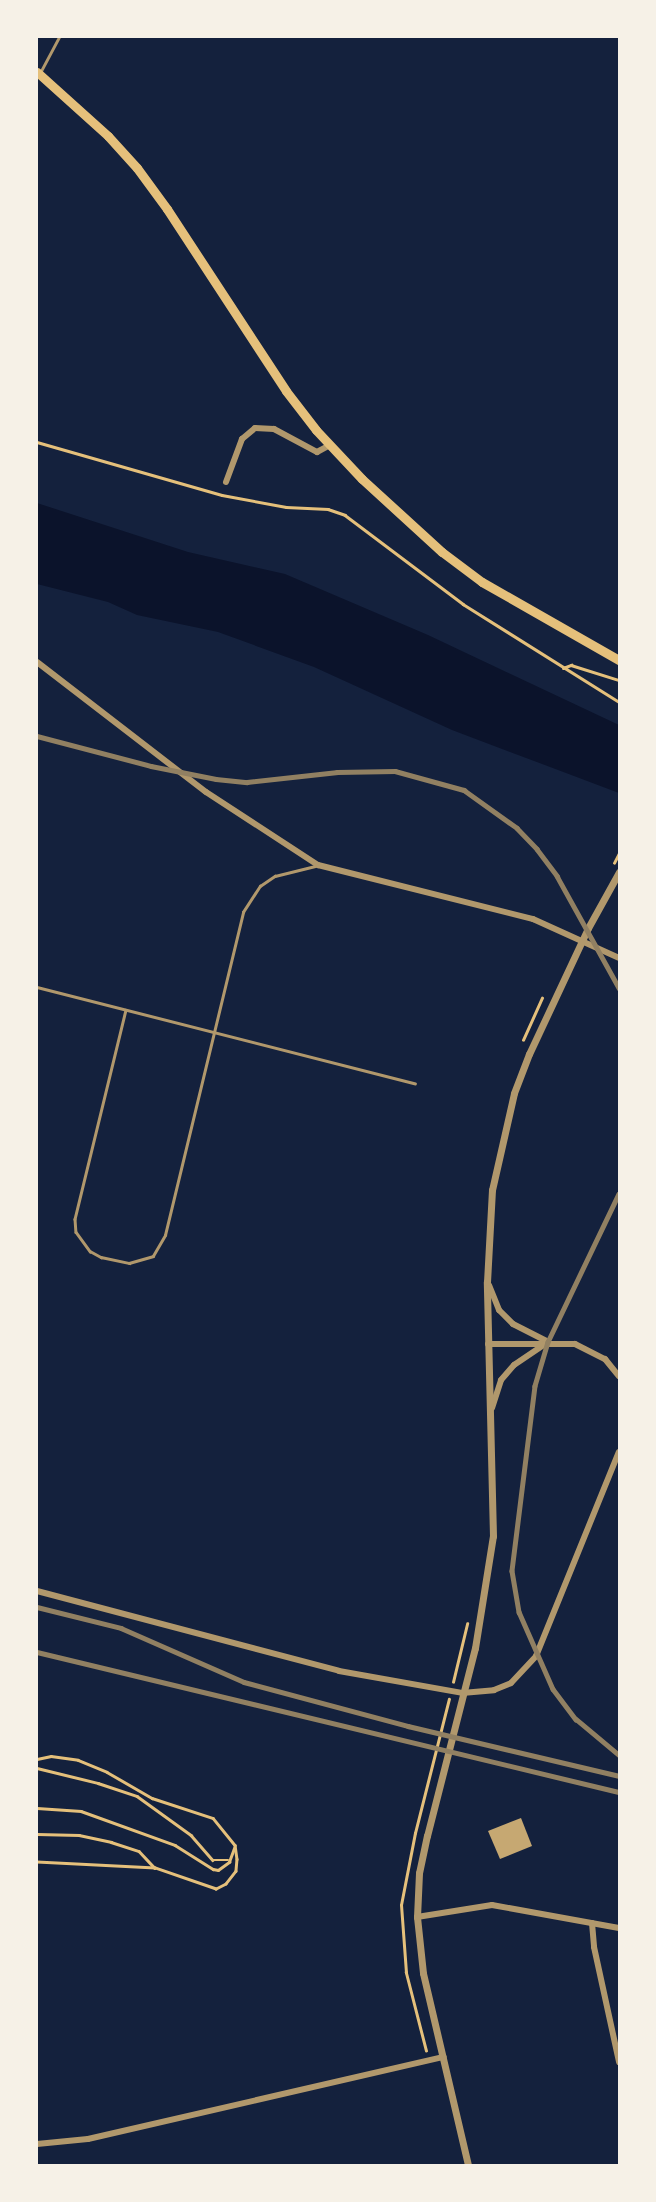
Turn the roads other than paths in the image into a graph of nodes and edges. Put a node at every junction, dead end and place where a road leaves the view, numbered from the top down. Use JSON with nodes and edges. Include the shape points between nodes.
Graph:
{"nodes":[{"id":1,"x":59,"y":37,"type":"edge"},
{"id":2,"x":38,"y":73,"type":"edge"},
{"id":3,"x":330,"y":445,"type":"junction"},
{"id":4,"x":226,"y":482,"type":"dead end"},
{"id":5,"x":619,"y":660,"type":"edge"},
{"id":6,"x":37,"y":662,"type":"edge"},
{"id":7,"x":318,"y":865,"type":"junction"},
{"id":8,"x":619,"y":872,"type":"edge"},
{"id":9,"x":583,"y":939,"type":"junction"},
{"id":10,"x":619,"y":958,"type":"edge"},
{"id":11,"x":37,"y":987,"type":"edge"},
{"id":12,"x":126,"y":1010,"type":"junction"},
{"id":13,"x":212,"y":1032,"type":"junction"},
{"id":14,"x":415,"y":1083,"type":"dead end"},
{"id":15,"x":487,"y":1282,"type":"junction"},
{"id":16,"x":548,"y":1342,"type":"junction"},
{"id":17,"x":488,"y":1344,"type":"junction"},
{"id":18,"x":619,"y":1376,"type":"edge"},
{"id":19,"x":490,"y":1420,"type":"junction"},
{"id":20,"x":619,"y":1452,"type":"edge"},
{"id":21,"x":37,"y":1591,"type":"edge"},
{"id":22,"x":417,"y":1917,"type":"junction"},
{"id":23,"x":592,"y":1923,"type":"junction"},
{"id":24,"x":619,"y":1928,"type":"edge"},
{"id":25,"x":444,"y":2057,"type":"junction"},
{"id":26,"x":619,"y":2062,"type":"edge"},
{"id":27,"x":37,"y":2144,"type":"edge"},
{"id":28,"x":468,"y":2165,"type":"edge"}],
"edges":[{"from":1,"to":2,"type":"lane"},
{"from":2,"to":3,"type":"main road","via":[[137,168],[286,391]]},
{"from":3,"to":4,"type":"street","via":[[317,452],[274,429],[255,428],[243,439]]},
{"from":3,"to":5,"type":"main road","via":[[452,559],[516,604]]},
{"from":6,"to":7,"type":"street","via":[[206,792]]},
{"from":7,"to":9,"type":"street","via":[[533,919]]},
{"from":7,"to":13,"type":"lane","via":[[275,876],[250,899]]},
{"from":8,"to":9,"type":"street"},
{"from":9,"to":10,"type":"street"},
{"from":9,"to":15,"type":"street","via":[[514,1093],[492,1190]]},
{"from":11,"to":12,"type":"lane"},
{"from":12,"to":13,"type":"lane"},
{"from":12,"to":13,"type":"lane","via":[[75,1219],[82,1243],[100,1257],[141,1262],[161,1247]]},
{"from":13,"to":14,"type":"lane"},
{"from":15,"to":16,"type":"street","via":[[499,1310],[528,1334]]},
{"from":15,"to":17,"type":"street"},
{"from":16,"to":17,"type":"street"},
{"from":16,"to":18,"type":"street","via":[[592,1350]]},
{"from":16,"to":19,"type":"street","via":[[500,1380]]},
{"from":17,"to":19,"type":"street"},
{"from":19,"to":22,"type":"street","via":[[494,1536],[475,1648],[419,1873]]},
{"from":20,"to":21,"type":"street","via":[[537,1656],[526,1671],[494,1690],[462,1693],[339,1671]]},
{"from":22,"to":23,"type":"street","via":[[492,1905]]},
{"from":22,"to":25,"type":"street","via":[[423,1973]]},
{"from":23,"to":24,"type":"street"},
{"from":23,"to":26,"type":"street"},
{"from":25,"to":27,"type":"street","via":[[88,2139]]},
{"from":25,"to":28,"type":"street"}]}
